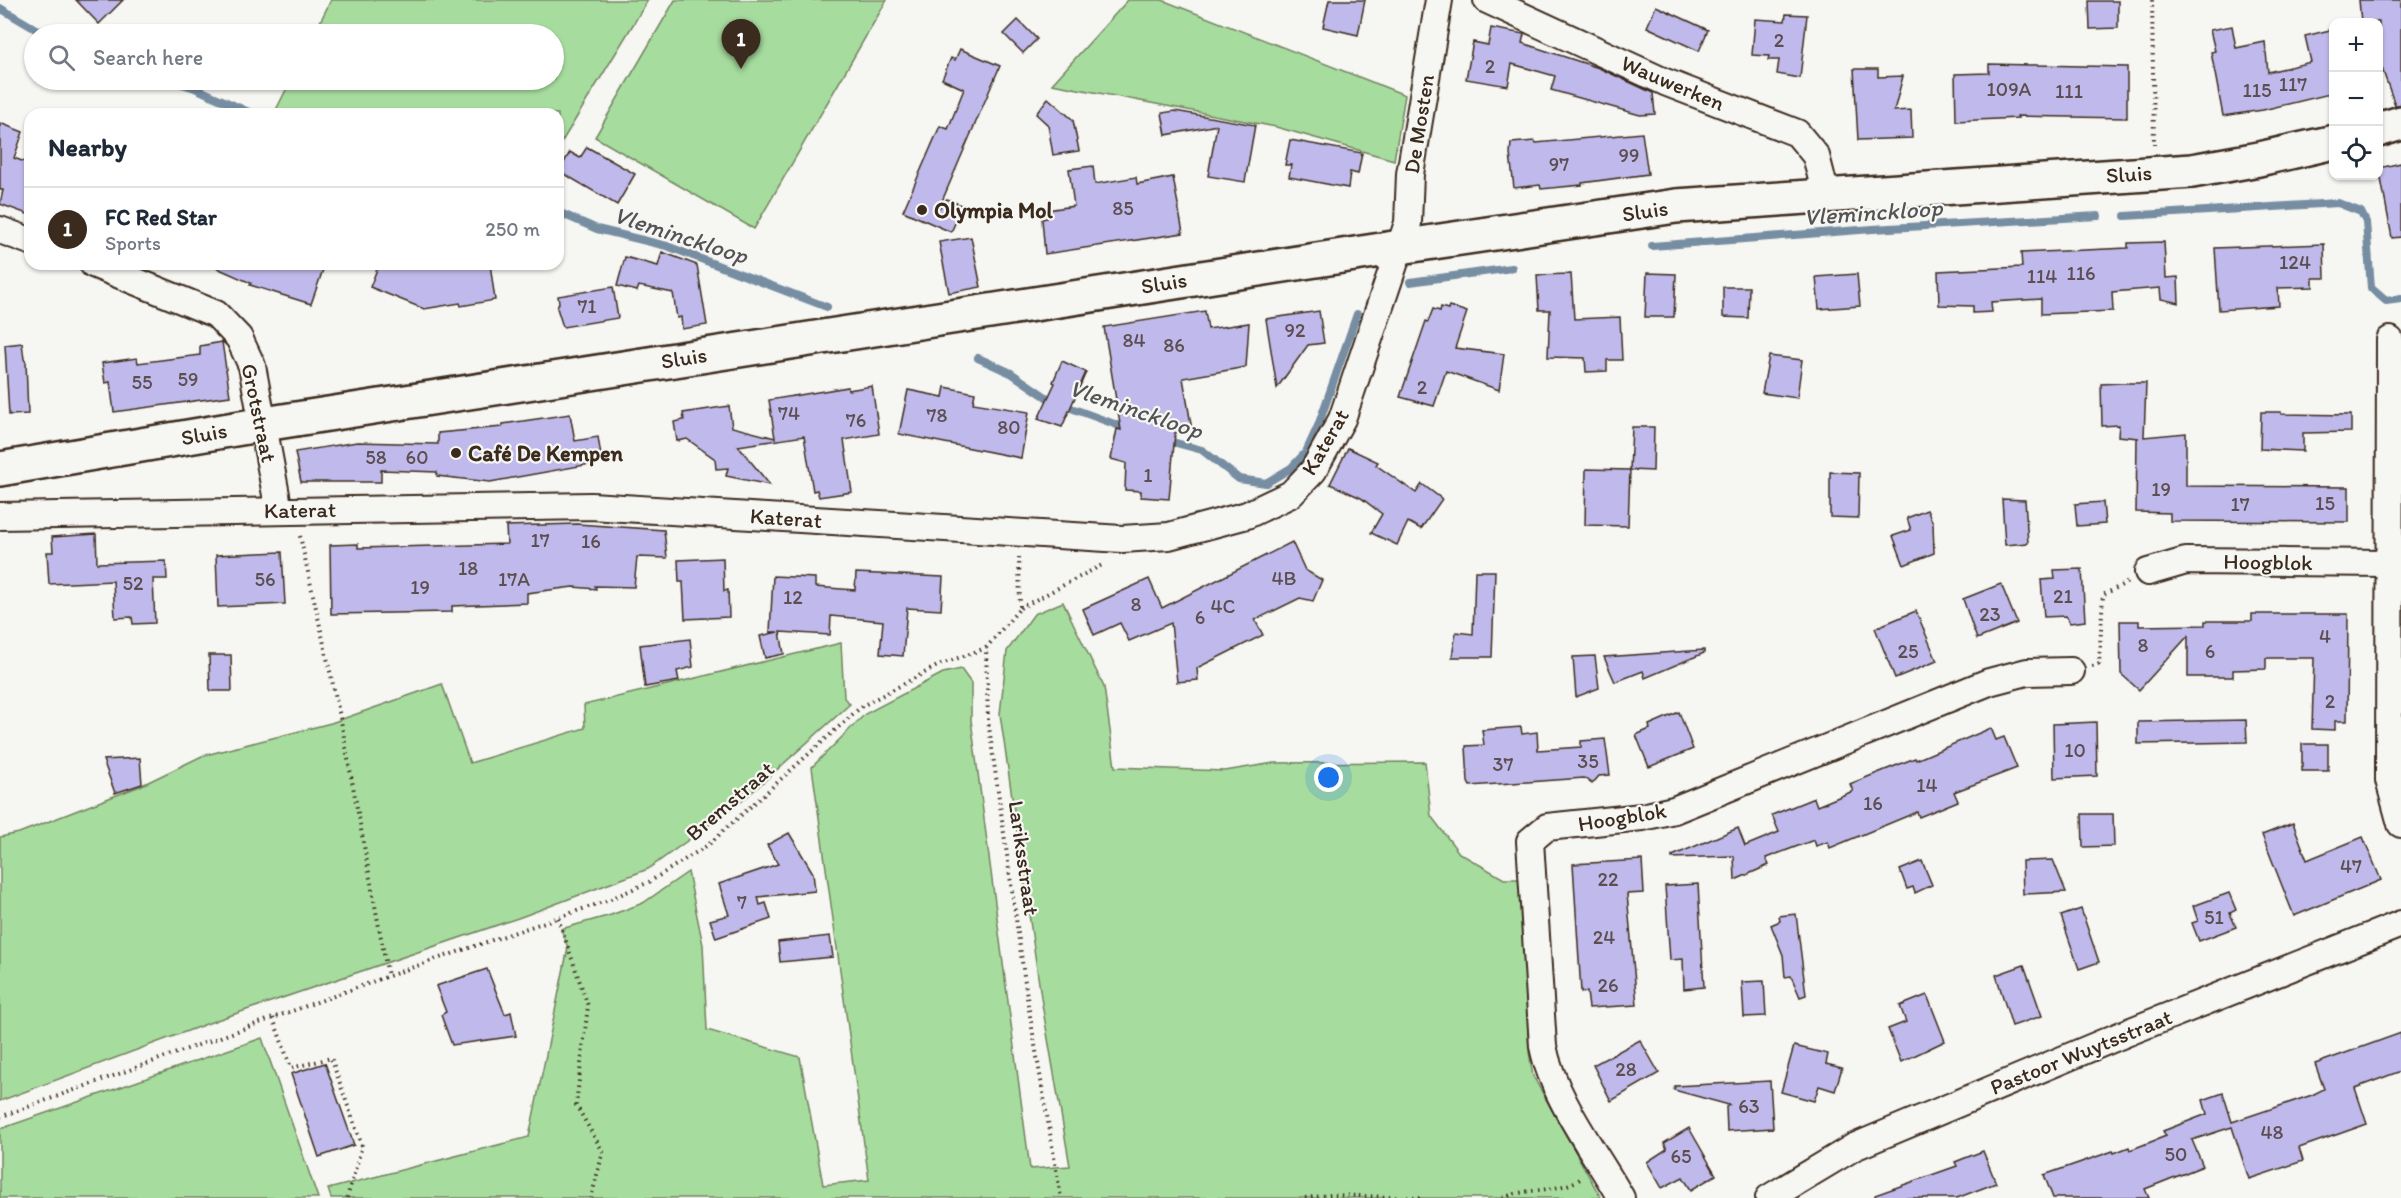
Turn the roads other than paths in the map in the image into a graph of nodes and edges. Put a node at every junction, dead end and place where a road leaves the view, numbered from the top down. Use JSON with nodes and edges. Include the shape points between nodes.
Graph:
{"nodes":[{"id":1,"x":1439,"y":0,"type":"edge"},
{"id":2,"x":1487,"y":0,"type":"edge"},
{"id":3,"x":2401,"y":123,"type":"edge"},
{"id":4,"x":2383,"y":129,"type":"edge"},
{"id":5,"x":2329,"y":143,"type":"edge"},
{"id":6,"x":1826,"y":195,"type":"junction"},
{"id":7,"x":0,"y":230,"type":"edge"},
{"id":8,"x":24,"y":239,"type":"edge"},
{"id":9,"x":1400,"y":247,"type":"junction"},
{"id":10,"x":108,"y":270,"type":"edge"},
{"id":11,"x":2390,"y":340,"type":"dead end"},
{"id":12,"x":264,"y":424,"type":"junction"},
{"id":13,"x":0,"y":469,"type":"edge"},
{"id":14,"x":286,"y":511,"type":"junction"},
{"id":15,"x":0,"y":516,"type":"edge"},
{"id":16,"x":2389,"y":563,"type":"junction"},
{"id":17,"x":2148,"y":572,"type":"road end"},
{"id":18,"x":2071,"y":671,"type":"road end"},
{"id":19,"x":2401,"y":824,"type":"edge"},
{"id":20,"x":2401,"y":924,"type":"edge"},
{"id":21,"x":1621,"y":1198,"type":"edge"},
{"id":22,"x":1769,"y":1198,"type":"edge"}],
"edges":[{"from":1,"to":9,"type":"street","name":"De Mosten","via":[[1410,174],[1408,223]]},
{"from":2,"to":6,"type":"street","name":"Wauwerken","via":[[1665,82],[1797,133],[1816,156]]},
{"from":3,"to":4,"type":"street"},
{"from":5,"to":6,"type":"street","name":"Sluis","via":[[2214,167]]},
{"from":6,"to":9,"type":"street","name":"Sluis","via":[[1676,206]]},
{"from":7,"to":8,"type":"street"},
{"from":9,"to":12,"type":"street","name":"Sluis"},
{"from":9,"to":14,"type":"street","name":"Katerat","via":[[1342,419],[1313,471],[1291,494],[1247,515],[1209,527],[1169,536],[1122,539],[591,506]]},
{"from":10,"to":12,"type":"street","name":"Grotstraat","via":[[216,314],[239,338],[252,366]]},
{"from":11,"to":16,"type":"street"},
{"from":12,"to":13,"type":"street","name":"Sluis"},
{"from":12,"to":14,"type":"street","name":"Grotstraat"},
{"from":14,"to":15,"type":"street","name":"Katerat"},
{"from":16,"to":17,"type":"street","name":"Hoogblok","via":[[2186,561]]},
{"from":16,"to":19,"type":"street","via":[[2389,780]]},
{"from":18,"to":21,"type":"street","name":"Hoogblok","via":[[2027,672],[1989,682],[1674,810],[1547,827],[1530,842],[1547,1067]]},
{"from":20,"to":22,"type":"street","name":"Pastoor Wuytsstraat","via":[[1854,1147]]}]}
